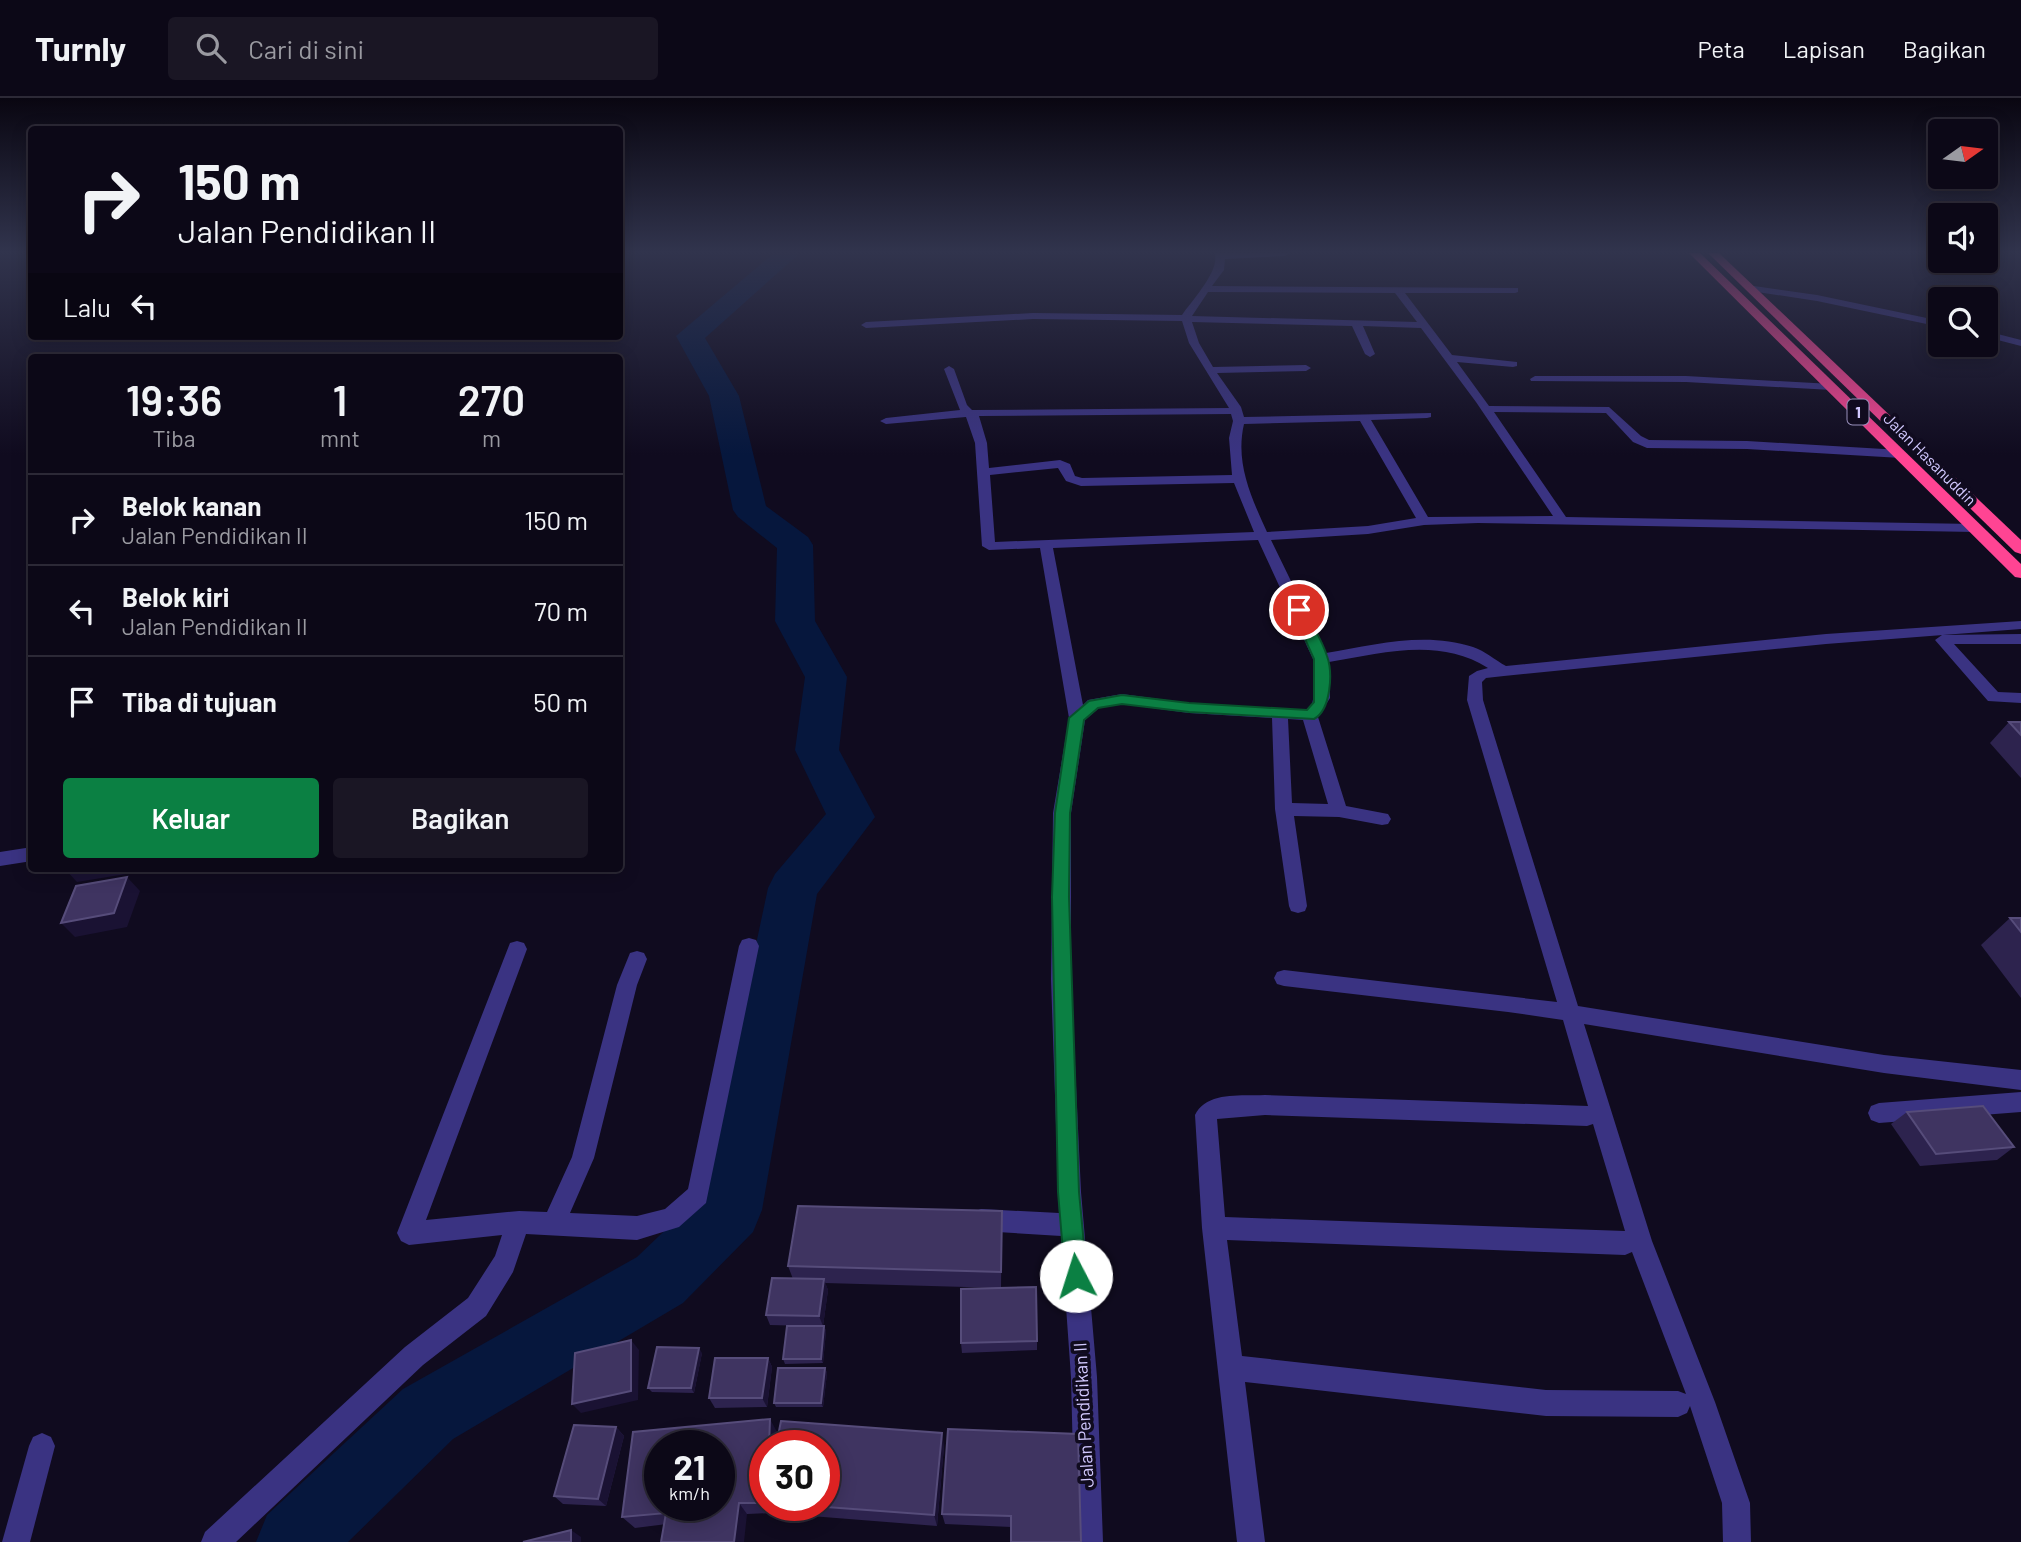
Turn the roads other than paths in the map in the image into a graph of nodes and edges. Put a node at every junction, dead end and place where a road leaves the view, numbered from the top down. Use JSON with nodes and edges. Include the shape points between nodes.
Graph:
{"nodes":[{"id":1,"x":952,"y":320,"type":"edge"},
{"id":2,"x":1187,"y":320,"type":"edge"},
{"id":3,"x":1282,"y":320,"type":"edge"},
{"id":4,"x":1419,"y":320,"type":"edge"},
{"id":5,"x":1763,"y":320,"type":"edge"},
{"id":6,"x":1787,"y":320,"type":"edge"},
{"id":7,"x":1356,"y":323,"type":"junction"},
{"id":8,"x":866,"y":325,"type":"dead end"},
{"id":9,"x":1422,"y":325,"type":"junction"},
{"id":10,"x":1998,"y":337,"type":"edge"},
{"id":11,"x":2021,"y":343,"type":"edge"},
{"id":12,"x":1370,"y":354,"type":"dead end"},
{"id":13,"x":1449,"y":358,"type":"junction"},
{"id":14,"x":1513,"y":364,"type":"dead end"},
{"id":15,"x":1306,"y":368,"type":"dead end"},
{"id":16,"x":949,"y":369,"type":"dead end"},
{"id":17,"x":1209,"y":370,"type":"junction"},
{"id":18,"x":1535,"y":379,"type":"dead end"},
{"id":19,"x":1832,"y":387,"type":"junction"},
{"id":20,"x":1487,"y":409,"type":"junction"},
{"id":21,"x":968,"y":413,"type":"junction"},
{"id":22,"x":1427,"y":415,"type":"dead end"},
{"id":23,"x":1237,"y":416,"type":"junction"},
{"id":24,"x":1363,"y":416,"type":"junction"},
{"id":25,"x":886,"y":421,"type":"dead end"},
{"id":26,"x":1901,"y":454,"type":"junction"},
{"id":27,"x":985,"y":472,"type":"junction"},
{"id":28,"x":1239,"y":479,"type":"junction"},
{"id":29,"x":1561,"y":519,"type":"junction"},
{"id":30,"x":1424,"y":521,"type":"junction"},
{"id":31,"x":1975,"y":528,"type":"junction"},
{"id":32,"x":1265,"y":536,"type":"junction"},
{"id":33,"x":1046,"y":545,"type":"junction"},
{"id":34,"x":2021,"y":549,"type":"edge"},
{"id":35,"x":2021,"y":573,"type":"edge"},
{"id":36,"x":2021,"y":625,"type":"edge"},
{"id":37,"x":2021,"y":639,"type":"edge"},
{"id":38,"x":1321,"y":659,"type":"junction"},
{"id":39,"x":1504,"y":671,"type":"junction"},
{"id":40,"x":2021,"y":698,"type":"edge"},
{"id":41,"x":1280,"y":715,"type":"junction"},
{"id":42,"x":1309,"y":715,"type":"junction"},
{"id":43,"x":1077,"y":718,"type":"junction"},
{"id":44,"x":1283,"y":809,"type":"junction"},
{"id":45,"x":1339,"y":811,"type":"junction"},
{"id":46,"x":1382,"y":819,"type":"dead end"},
{"id":47,"x":28,"y":855,"type":"edge"},
{"id":48,"x":0,"y":859,"type":"edge"},
{"id":49,"x":1298,"y":906,"type":"dead end"},
{"id":50,"x":749,"y":946,"type":"dead end"},
{"id":51,"x":517,"y":949,"type":"dead end"},
{"id":52,"x":637,"y":959,"type":"dead end"},
{"id":53,"x":1284,"y":978,"type":"dead end"},
{"id":54,"x":1570,"y":1013,"type":"junction"},
{"id":55,"x":2021,"y":1080,"type":"edge"},
{"id":56,"x":2021,"y":1102,"type":"edge"},
{"id":57,"x":1879,"y":1113,"type":"dead end"},
{"id":58,"x":1587,"y":1116,"type":"dead end"},
{"id":59,"x":952,"y":1219,"type":"edge"},
{"id":60,"x":519,"y":1223,"type":"junction"},
{"id":61,"x":553,"y":1224,"type":"junction"},
{"id":62,"x":1072,"y":1225,"type":"junction"},
{"id":63,"x":1214,"y":1228,"type":"junction"},
{"id":64,"x":1625,"y":1243,"type":"dead end"},
{"id":65,"x":1230,"y":1368,"type":"junction"},
{"id":66,"x":1678,"y":1404,"type":"dead end"},
{"id":67,"x":42,"y":1446,"type":"dead end"},
{"id":68,"x":16,"y":1542,"type":"edge"},
{"id":69,"x":215,"y":1542,"type":"edge"},
{"id":70,"x":1089,"y":1542,"type":"edge"},
{"id":71,"x":1251,"y":1542,"type":"edge"},
{"id":72,"x":1737,"y":1542,"type":"edge"}],
"edges":[{"from":1,"to":8,"type":"street"},
{"from":2,"to":17,"type":"street"},
{"from":3,"to":7,"type":"street"},
{"from":4,"to":9,"type":"street"},
{"from":5,"to":19,"type":"highway","name":"Jalan Hasanuddin","number":"1"},
{"from":6,"to":34,"type":"highway","name":"Jalan Hasanuddin","number":"1"},
{"from":7,"to":9,"type":"street"},
{"from":7,"to":12,"type":"street"},
{"from":9,"to":13,"type":"street"},
{"from":10,"to":11,"type":"street"},
{"from":13,"to":14,"type":"street"},
{"from":13,"to":20,"type":"street"},
{"from":15,"to":17,"type":"street"},
{"from":16,"to":21,"type":"street"},
{"from":17,"to":23,"type":"street"},
{"from":18,"to":19,"type":"street","via":[[1685,379]]},
{"from":19,"to":26,"type":"highway","name":"Jalan Hasanuddin","number":"1"},
{"from":20,"to":26,"type":"street","via":[[1609,410],[1647,444]]},
{"from":20,"to":29,"type":"street"},
{"from":21,"to":23,"type":"street"},
{"from":21,"to":25,"type":"street"},
{"from":21,"to":27,"type":"street","via":[[976,425]]},
{"from":22,"to":24,"type":"street"},
{"from":23,"to":24,"type":"street"},
{"from":23,"to":28,"type":"street"},
{"from":24,"to":30,"type":"street"},
{"from":26,"to":31,"type":"highway","name":"Jalan Hasanuddin","number":"1"},
{"from":27,"to":28,"type":"street","via":[[1060,464],[1070,478],[1081,482]]},
{"from":27,"to":33,"type":"street","via":[[989,546]]},
{"from":28,"to":32,"type":"street"},
{"from":29,"to":30,"type":"street"},
{"from":29,"to":31,"type":"street"},
{"from":30,"to":32,"type":"street","via":[[1391,528]]},
{"from":31,"to":35,"type":"highway","name":"Jalan Hasanuddin","number":"1"},
{"from":32,"to":33,"type":"street"},
{"from":32,"to":38,"type":"street"},
{"from":33,"to":43,"type":"street","name":"Jalan Pendidikan II"},
{"from":36,"to":39,"type":"street"},
{"from":37,"to":40,"type":"street","via":[[1942,640],[1994,697]]},
{"from":38,"to":39,"type":"street","via":[[1395,647],[1439,646],[1467,650]]},
{"from":38,"to":42,"type":"street","via":[[1321,702]]},
{"from":39,"to":54,"type":"street","via":[[1474,680],[1475,700]]},
{"from":41,"to":42,"type":"street"},
{"from":41,"to":43,"type":"street","via":[[1122,699],[1094,704]]},
{"from":41,"to":44,"type":"street"},
{"from":42,"to":45,"type":"street"},
{"from":43,"to":62,"type":"street","name":"Jalan Pendidikan II","via":[[1062,813],[1060,897]]},
{"from":44,"to":45,"type":"street"},
{"from":44,"to":49,"type":"street"},
{"from":45,"to":46,"type":"street"},
{"from":47,"to":48,"type":"street"},
{"from":50,"to":61,"type":"street","via":[[698,1195],[671,1219],[637,1228]]},
{"from":51,"to":60,"type":"street","via":[[409,1233]]},
{"from":52,"to":61,"type":"street","via":[[583,1158]]},
{"from":53,"to":54,"type":"street"},
{"from":54,"to":55,"type":"street","via":[[1884,1064]]},
{"from":54,"to":72,"type":"street","via":[[1640,1241],[1736,1503]]},
{"from":56,"to":57,"type":"street"},
{"from":58,"to":63,"type":"street","via":[[1265,1105],[1214,1108],[1206,1115]]},
{"from":59,"to":62,"type":"street"},
{"from":60,"to":61,"type":"street"},
{"from":60,"to":69,"type":"street","via":[[504,1263],[477,1307],[414,1356]]},
{"from":62,"to":70,"type":"street","name":"Jalan Pendidikan II","via":[[1084,1377]]},
{"from":63,"to":64,"type":"street"},
{"from":63,"to":65,"type":"street"},
{"from":65,"to":66,"type":"street","via":[[1546,1403]]},
{"from":65,"to":71,"type":"street"},
{"from":67,"to":68,"type":"street"}]}
